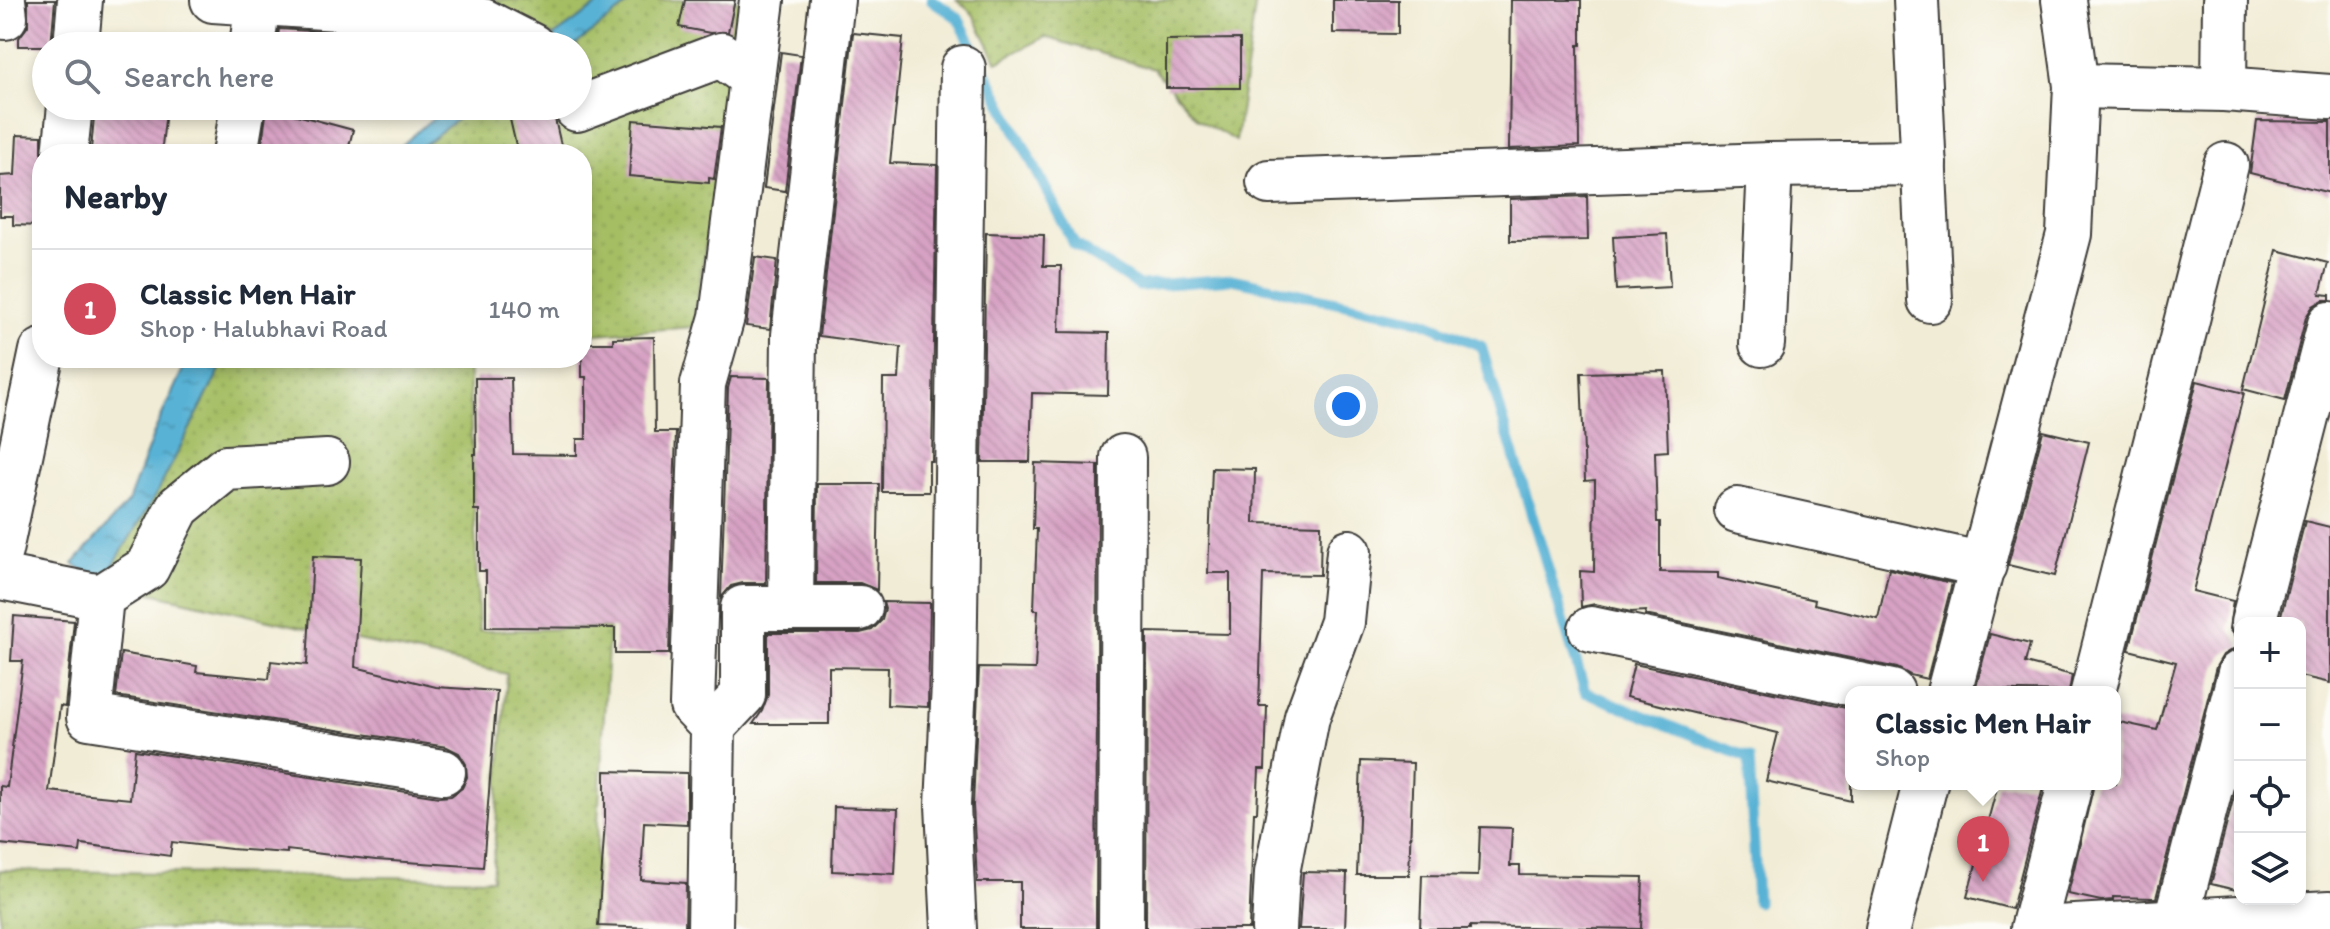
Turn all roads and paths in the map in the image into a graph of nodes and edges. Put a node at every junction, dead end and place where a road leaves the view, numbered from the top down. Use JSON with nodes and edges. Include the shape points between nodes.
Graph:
{"nodes":[{"id":1,"x":80,"y":0,"type":"edge"},
{"id":2,"x":213,"y":0,"type":"edge"},
{"id":3,"x":762,"y":0,"type":"edge"},
{"id":4,"x":832,"y":0,"type":"edge"},
{"id":5,"x":1916,"y":0,"type":"edge"},
{"id":6,"x":2064,"y":0,"type":"edge"},
{"id":7,"x":2225,"y":0,"type":"edge"},
{"id":8,"x":258,"y":1,"type":"edge"},
{"id":9,"x":77,"y":32,"type":"edge"},
{"id":10,"x":254,"y":32,"type":"edge"},
{"id":11,"x":505,"y":32,"type":"edge"},
{"id":12,"x":963,"y":68,"type":"dead end"},
{"id":13,"x":752,"y":78,"type":"junction"},
{"id":14,"x":2076,"y":86,"type":"junction"},
{"id":15,"x":2224,"y":89,"type":"junction"},
{"id":16,"x":2330,"y":97,"type":"edge"},
{"id":17,"x":592,"y":103,"type":"edge"},
{"id":18,"x":69,"y":120,"type":"edge"},
{"id":19,"x":241,"y":120,"type":"edge"},
{"id":20,"x":66,"y":144,"type":"edge"},
{"id":21,"x":237,"y":144,"type":"edge"},
{"id":22,"x":1924,"y":163,"type":"junction"},
{"id":23,"x":1770,"y":165,"type":"junction"},
{"id":24,"x":2226,"y":165,"type":"dead end"},
{"id":25,"x":1269,"y":182,"type":"dead end"},
{"id":26,"x":1930,"y":300,"type":"dead end"},
{"id":27,"x":2330,"y":324,"type":"edge"},
{"id":28,"x":1762,"y":344,"type":"dead end"},
{"id":29,"x":38,"y":368,"type":"edge"},
{"id":30,"x":1123,"y":457,"type":"dead end"},
{"id":31,"x":327,"y":462,"type":"dead end"},
{"id":32,"x":1737,"y":510,"type":"dead end"},
{"id":33,"x":0,"y":551,"type":"edge"},
{"id":34,"x":1349,"y":552,"type":"dead end"},
{"id":35,"x":1984,"y":565,"type":"junction"},
{"id":36,"x":0,"y":577,"type":"edge"},
{"id":37,"x":101,"y":597,"type":"junction"},
{"id":38,"x":791,"y":608,"type":"junction"},
{"id":39,"x":860,"y":608,"type":"dead end"},
{"id":40,"x":2255,"y":617,"type":"edge"},
{"id":41,"x":1591,"y":629,"type":"dead end"},
{"id":42,"x":1863,"y":686,"type":"edge"},
{"id":43,"x":1951,"y":686,"type":"edge"},
{"id":44,"x":2095,"y":686,"type":"edge"},
{"id":45,"x":2236,"y":689,"type":"edge"},
{"id":46,"x":713,"y":727,"type":"junction"},
{"id":47,"x":443,"y":772,"type":"dead end"},
{"id":48,"x":1923,"y":790,"type":"edge"},
{"id":49,"x":2069,"y":790,"type":"edge"},
{"id":50,"x":2330,"y":913,"type":"edge"},
{"id":51,"x":2176,"y":920,"type":"junction"},
{"id":52,"x":710,"y":929,"type":"edge"},
{"id":53,"x":954,"y":929,"type":"edge"},
{"id":54,"x":1121,"y":929,"type":"edge"},
{"id":55,"x":1274,"y":929,"type":"edge"},
{"id":56,"x":1888,"y":929,"type":"edge"},
{"id":57,"x":2036,"y":929,"type":"edge"}],
"edges":[{"from":1,"to":9,"type":"street"},
{"from":2,"to":8,"type":"street"},
{"from":3,"to":13,"type":"street"},
{"from":4,"to":38,"type":"street","via":[[794,335]]},
{"from":5,"to":22,"type":"street"},
{"from":6,"to":14,"type":"street"},
{"from":7,"to":15,"type":"street"},
{"from":8,"to":10,"type":"street"},
{"from":8,"to":11,"type":"street","via":[[429,14],[483,21]]},
{"from":12,"to":53,"type":"street","via":[[948,805]]},
{"from":13,"to":17,"type":"street","via":[[721,55]]},
{"from":13,"to":46,"type":"street","via":[[722,317],[703,384],[692,705]]},
{"from":14,"to":15,"type":"street"},
{"from":14,"to":35,"type":"street","via":[[2069,234]]},
{"from":15,"to":16,"type":"street"},
{"from":18,"to":20,"type":"street"},
{"from":19,"to":21,"type":"street"},
{"from":22,"to":23,"type":"street"},
{"from":22,"to":26,"type":"street"},
{"from":23,"to":25,"type":"street"},
{"from":23,"to":28,"type":"street"},
{"from":24,"to":44,"type":"street"},
{"from":27,"to":40,"type":"street"},
{"from":29,"to":33,"type":"street"},
{"from":30,"to":54,"type":"street"},
{"from":31,"to":37,"type":"street","via":[[226,468],[178,507],[147,568]]},
{"from":32,"to":35,"type":"street"},
{"from":34,"to":55,"type":"street","via":[[1342,622],[1307,717],[1277,873]]},
{"from":35,"to":43,"type":"street"},
{"from":36,"to":37,"type":"street"},
{"from":37,"to":47,"type":"street","via":[[89,717]]},
{"from":38,"to":39,"type":"street"},
{"from":38,"to":46,"type":"street","via":[[743,608],[743,695]]},
{"from":41,"to":42,"type":"street"},
{"from":45,"to":51,"type":"street"},
{"from":46,"to":52,"type":"street"},
{"from":48,"to":56,"type":"street"},
{"from":49,"to":57,"type":"street"},
{"from":50,"to":51,"type":"street"},
{"from":51,"to":57,"type":"street"}]}
